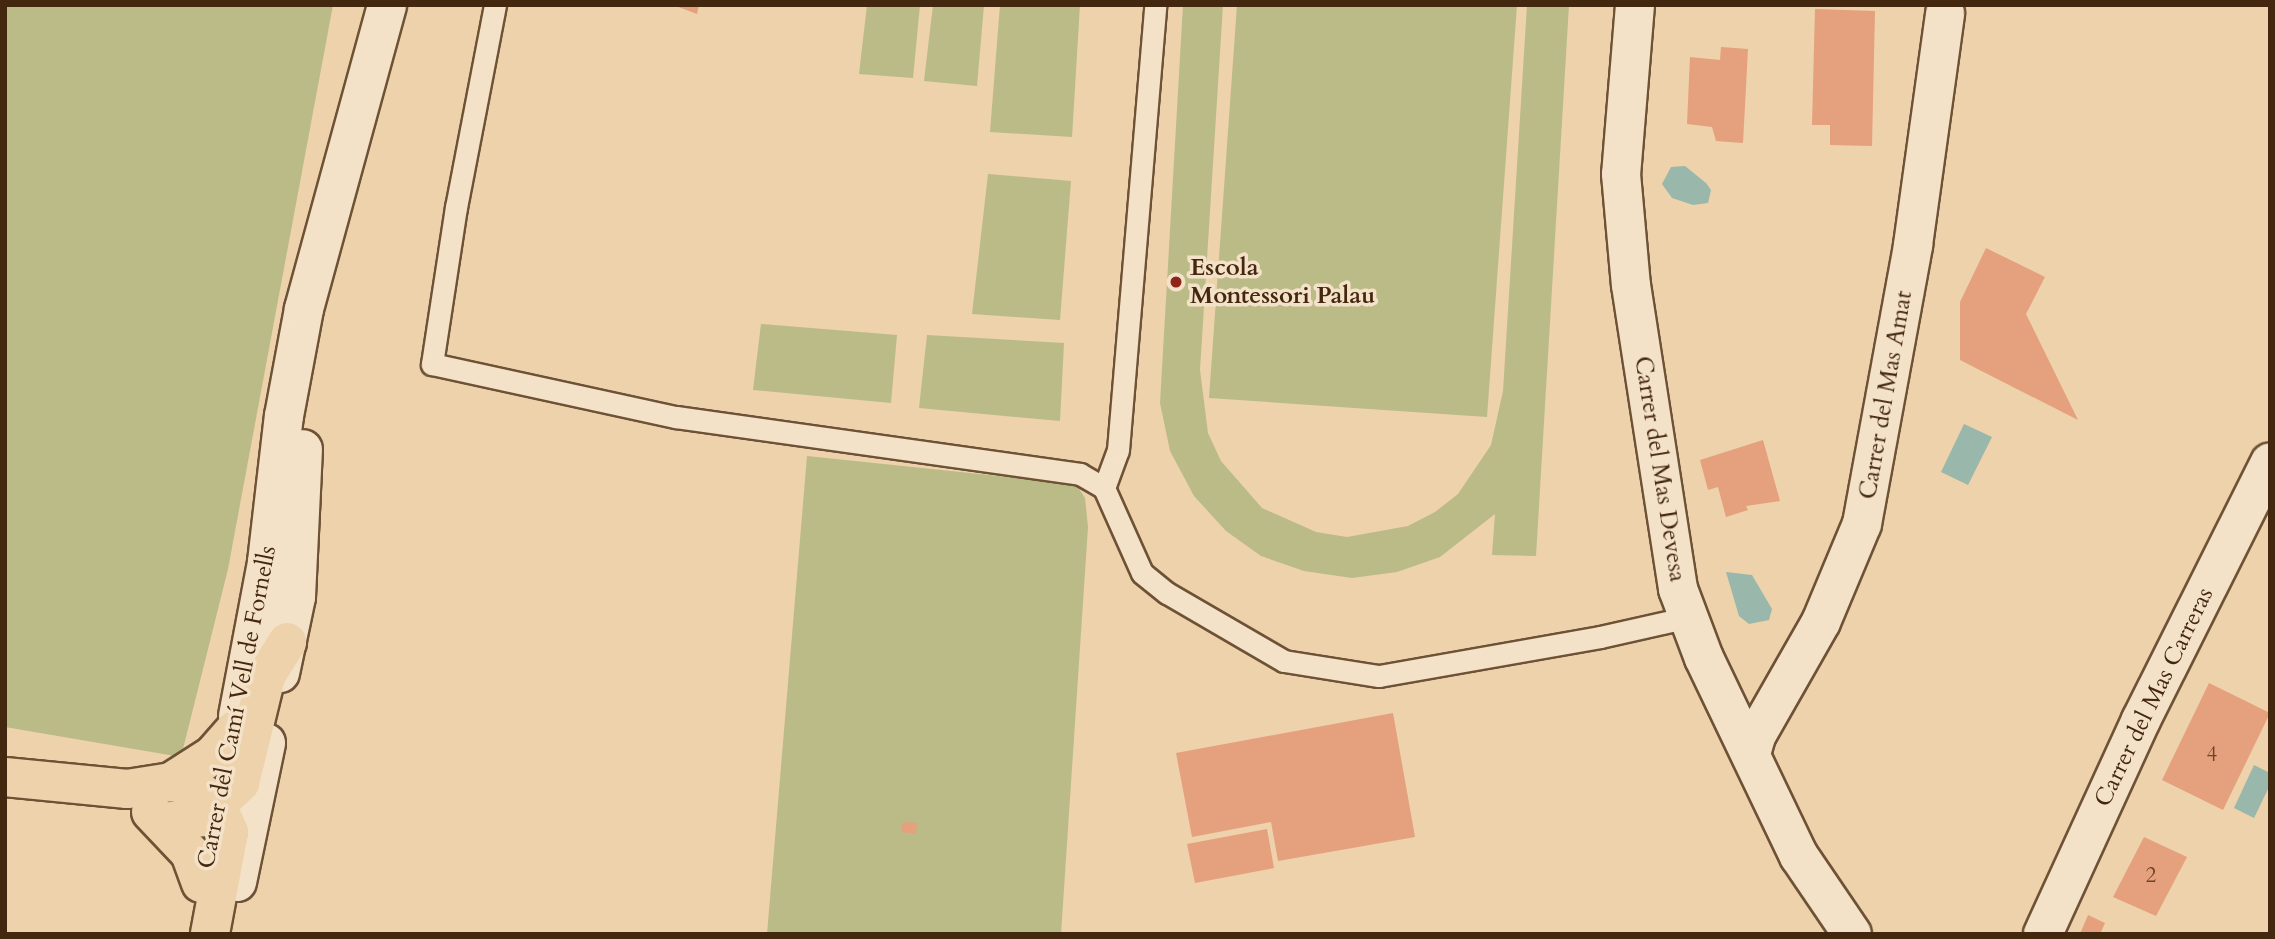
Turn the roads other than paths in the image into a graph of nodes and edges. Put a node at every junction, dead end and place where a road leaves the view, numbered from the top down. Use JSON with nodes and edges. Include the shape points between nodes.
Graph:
{"nodes":[{"id":1,"x":387,"y":5,"type":"edge"},
{"id":2,"x":495,"y":5,"type":"edge"},
{"id":3,"x":1155,"y":5,"type":"edge"},
{"id":4,"x":1635,"y":5,"type":"edge"},
{"id":5,"x":1945,"y":13,"type":"dead end"},
{"id":6,"x":297,"y":356,"type":"junction"},
{"id":7,"x":2270,"y":462,"type":"edge"},
{"id":8,"x":1104,"y":488,"type":"junction"},
{"id":9,"x":1689,"y":617,"type":"junction"},
{"id":10,"x":287,"y":642,"type":"junction"},
{"id":11,"x":235,"y":730,"type":"junction"},
{"id":12,"x":1751,"y":754,"type":"junction"},
{"id":13,"x":23,"y":777,"type":"edge"},
{"id":14,"x":171,"y":782,"type":"junction"},
{"id":15,"x":5,"y":788,"type":"edge"},
{"id":16,"x":127,"y":789,"type":"junction"},
{"id":17,"x":217,"y":805,"type":"junction"},
{"id":18,"x":162,"y":822,"type":"junction"},
{"id":19,"x":201,"y":884,"type":"junction"},
{"id":20,"x":191,"y":934,"type":"edge"},
{"id":21,"x":210,"y":934,"type":"edge"},
{"id":22,"x":227,"y":934,"type":"edge"},
{"id":23,"x":1852,"y":934,"type":"edge"},
{"id":24,"x":2043,"y":934,"type":"edge"}],
"edges":[{"from":1,"to":6,"type":"street","name":"Carrer del Camí Vell de Fornells","via":[[318,247]]},
{"from":2,"to":8,"type":"lane","via":[[456,207],[432,365],[676,417],[1080,474]]},
{"from":3,"to":8,"type":"lane","via":[[1118,450]]},
{"from":4,"to":9,"type":"street","name":"Carrer del Mas Devesa","via":[[1621,174],[1631,285],[1668,534]]},
{"from":5,"to":12,"type":"street","name":"Carrer del Mas Amat","via":[[1913,245],[1862,524],[1821,622],[1756,736]]},
{"from":6,"to":10,"type":"street","name":"Carrer del Camí Vell de Fornells","via":[[303,511]]},
{"from":6,"to":11,"type":"street","name":"Carrer del Camí Vell de Fornells","via":[[284,416],[263,590]]},
{"from":7,"to":24,"type":"street","name":"Carrer del Mas Carreras","via":[[2141,720]]},
{"from":8,"to":9,"type":"lane","via":[[1142,573],[1167,593],[1284,661],[1379,676]]},
{"from":9,"to":12,"type":"street","name":"Carrer del Mas Devesa"},
{"from":10,"to":17,"type":"main road","via":[[265,676],[240,783]]},
{"from":10,"to":22,"type":"street","name":"Carrer del Camí Vell de Fornells"},
{"from":11,"to":14,"type":"main road","via":[[213,755]]},
{"from":11,"to":17,"type":"street","name":"Carrer del Camí Vell de Fornells"},
{"from":12,"to":23,"type":"street","name":"Carrer del Mas Devesa","via":[[1799,856]]},
{"from":13,"to":15,"type":"main road"},
{"from":13,"to":16,"type":"main road"},
{"from":14,"to":16,"type":"main road"},
{"from":14,"to":17,"type":"main road","via":[[193,786]]},
{"from":16,"to":18,"type":"main road"},
{"from":17,"to":18,"type":"main road","via":[[189,822]]},
{"from":17,"to":19,"type":"street","name":"Carrer del Camí Vell de Fornells"},
{"from":17,"to":21,"type":"main road","via":[[229,832]]},
{"from":18,"to":19,"type":"main road","via":[[190,853]]},
{"from":19,"to":20,"type":"street","name":"Carrer del Camí Vell de Fornells"}]}
